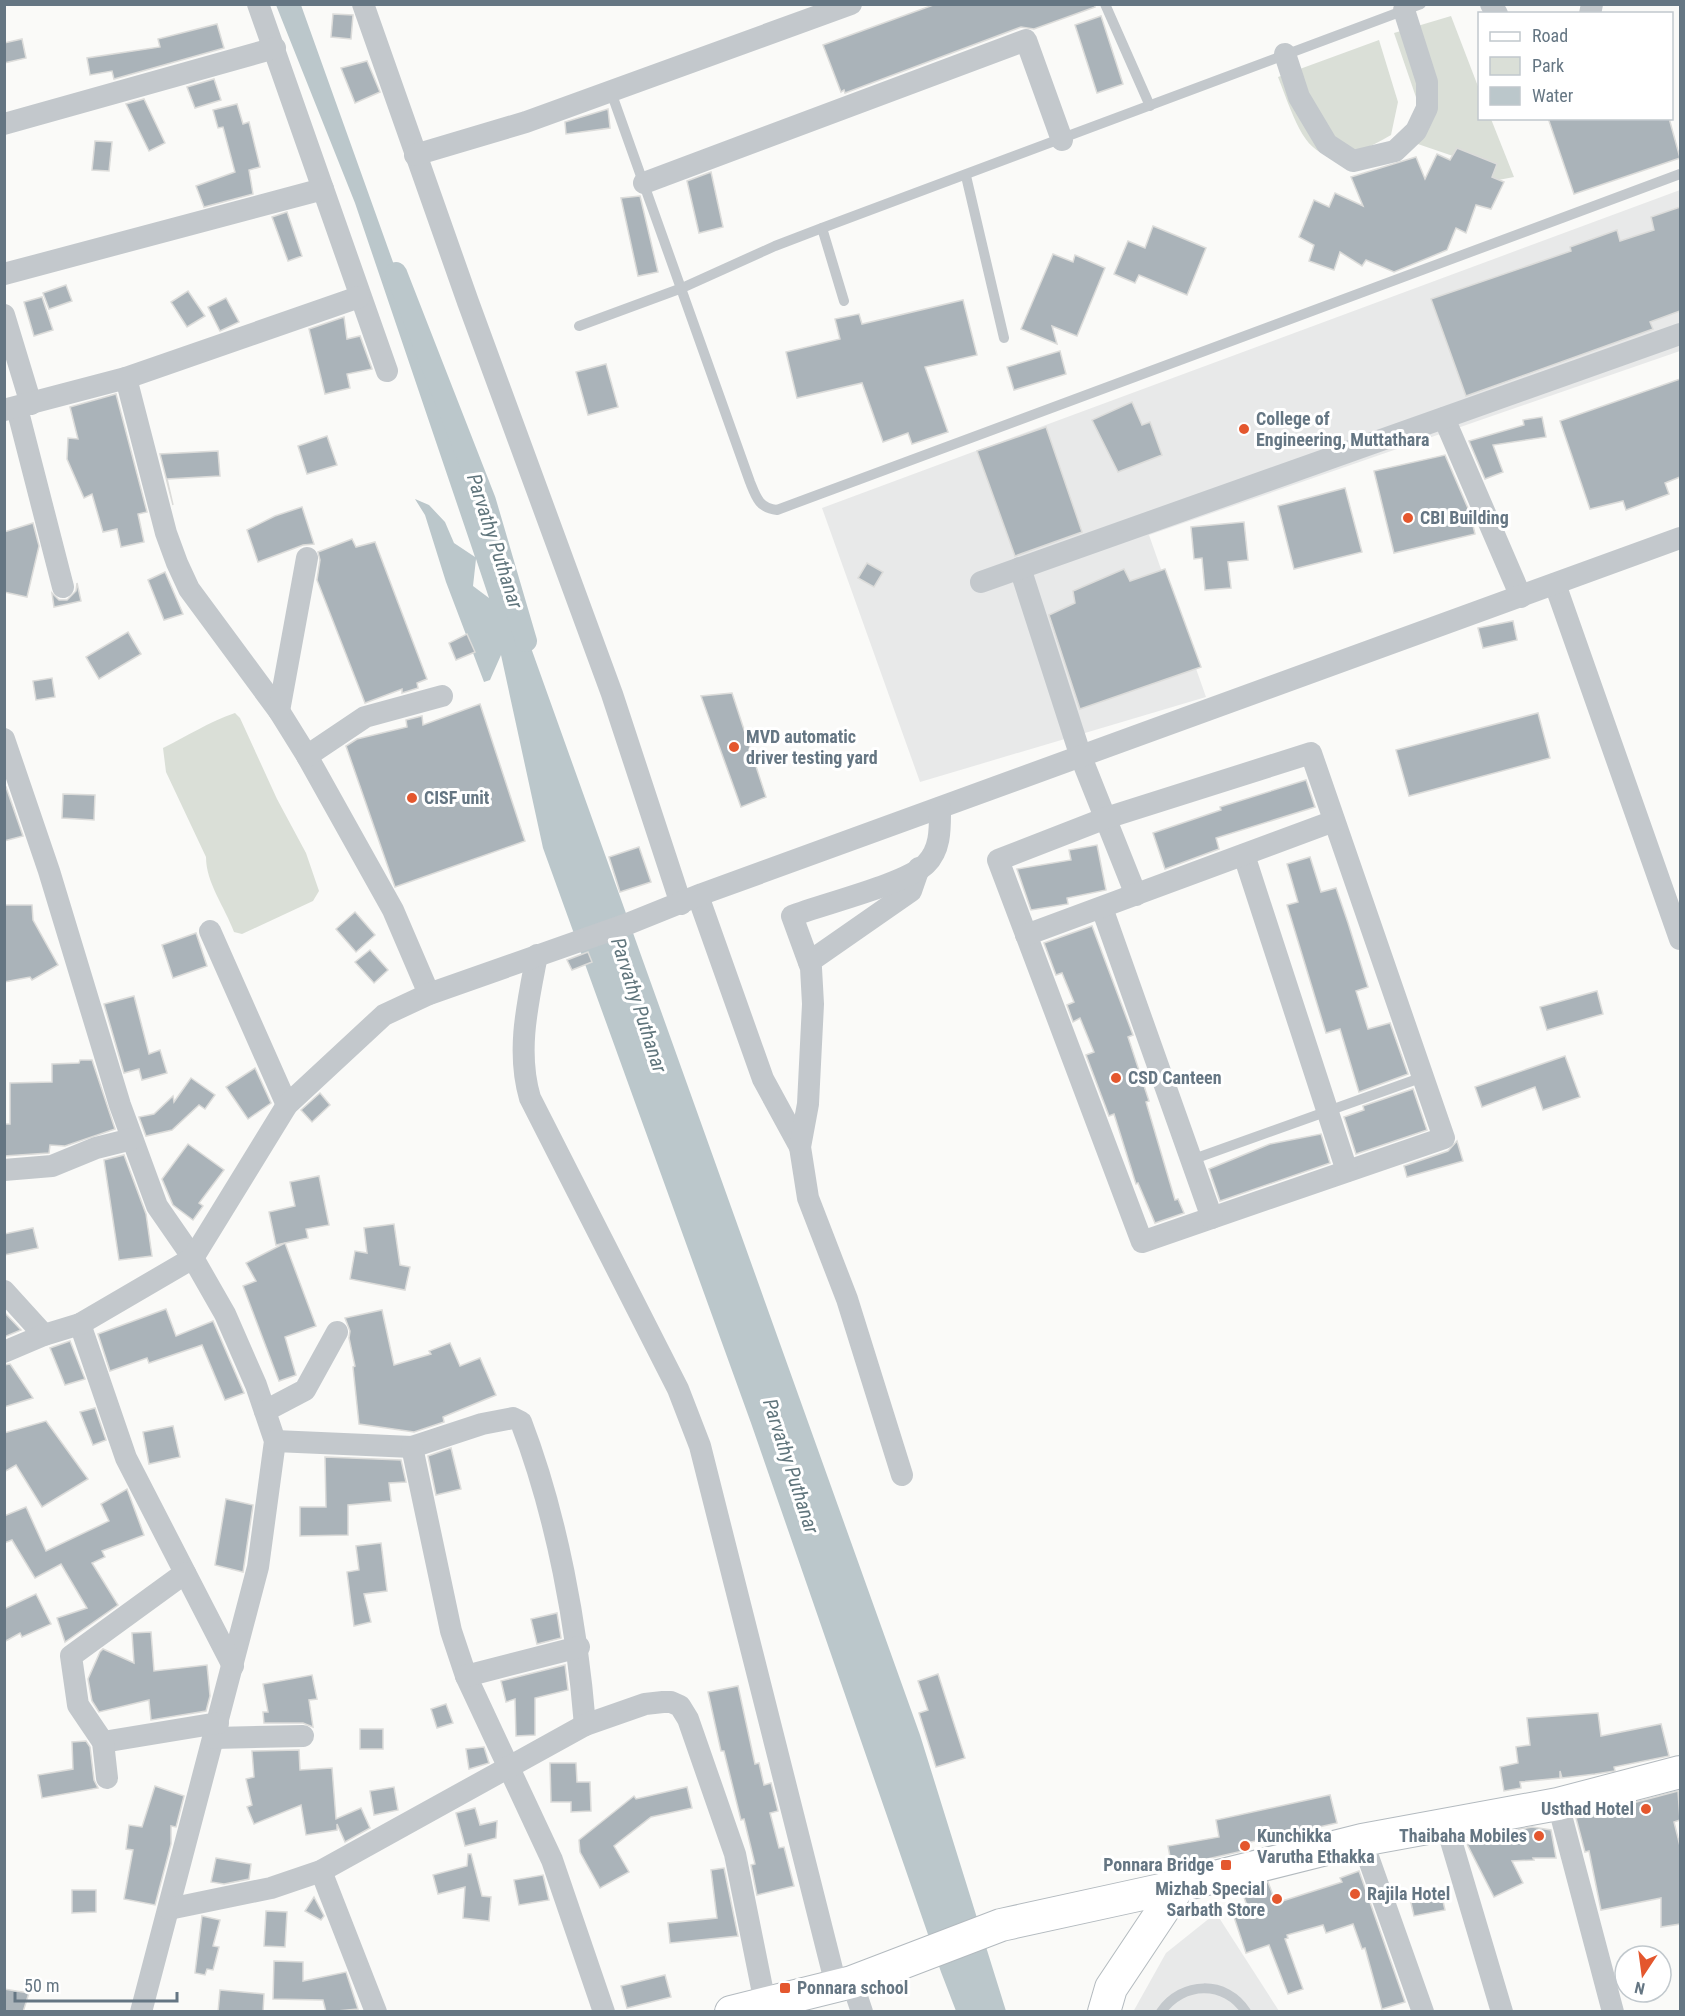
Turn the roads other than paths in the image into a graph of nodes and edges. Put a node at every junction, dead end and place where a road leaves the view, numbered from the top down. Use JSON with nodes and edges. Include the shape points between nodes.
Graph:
{"nodes":[{"id":1,"x":258,"y":4,"type":"edge"},
{"id":2,"x":363,"y":4,"type":"edge"},
{"id":3,"x":851,"y":4,"type":"edge"},
{"id":4,"x":1105,"y":4,"type":"edge"},
{"id":5,"x":1413,"y":7,"type":"edge"},
{"id":6,"x":275,"y":48,"type":"junction"},
{"id":7,"x":1285,"y":54,"type":"junction"},
{"id":8,"x":611,"y":92,"type":"junction"},
{"id":9,"x":1150,"y":106,"type":"junction"},
{"id":10,"x":4,"y":124,"type":"edge"},
{"id":11,"x":1062,"y":140,"type":"junction"},
{"id":12,"x":415,"y":155,"type":"junction"},
{"id":13,"x":1680,"y":174,"type":"edge"},
{"id":14,"x":966,"y":176,"type":"junction"},
{"id":15,"x":644,"y":183,"type":"junction"},
{"id":16,"x":323,"y":189,"type":"junction"},
{"id":17,"x":822,"y":228,"type":"junction"},
{"id":18,"x":4,"y":274,"type":"edge"},
{"id":19,"x":682,"y":288,"type":"junction"},
{"id":20,"x":359,"y":297,"type":"junction"},
{"id":21,"x":844,"y":301,"type":"dead end"},
{"id":22,"x":4,"y":315,"type":"edge"},
{"id":23,"x":579,"y":326,"type":"dead end"},
{"id":24,"x":1680,"y":334,"type":"edge"},
{"id":25,"x":1004,"y":338,"type":"dead end"},
{"id":26,"x":387,"y":371,"type":"dead end"},
{"id":27,"x":126,"y":378,"type":"junction"},
{"id":28,"x":17,"y":407,"type":"edge"},
{"id":29,"x":1444,"y":418,"type":"junction"},
{"id":30,"x":1680,"y":538,"type":"edge"},
{"id":31,"x":307,"y":558,"type":"dead end"},
{"id":32,"x":1020,"y":568,"type":"junction"},
{"id":33,"x":981,"y":582,"type":"dead end"},
{"id":34,"x":1555,"y":584,"type":"junction"},
{"id":35,"x":63,"y":587,"type":"dead end"},
{"id":36,"x":1521,"y":597,"type":"junction"},
{"id":37,"x":442,"y":696,"type":"dead end"},
{"id":38,"x":279,"y":711,"type":"junction"},
{"id":39,"x":4,"y":739,"type":"edge"},
{"id":40,"x":307,"y":756,"type":"junction"},
{"id":41,"x":1081,"y":757,"type":"junction"},
{"id":42,"x":940,"y":808,"type":"junction"},
{"id":43,"x":1106,"y":818,"type":"junction"},
{"id":44,"x":1334,"y":821,"type":"junction"},
{"id":45,"x":1244,"y":855,"type":"junction"},
{"id":46,"x":919,"y":868,"type":"junction"},
{"id":47,"x":1136,"y":895,"type":"junction"},
{"id":48,"x":690,"y":900,"type":"junction"},
{"id":49,"x":1102,"y":908,"type":"junction"},
{"id":50,"x":210,"y":931,"type":"dead end"},
{"id":51,"x":1026,"y":935,"type":"junction"},
{"id":52,"x":1680,"y":939,"type":"edge"},
{"id":53,"x":537,"y":955,"type":"junction"},
{"id":54,"x":809,"y":962,"type":"junction"},
{"id":55,"x":429,"y":994,"type":"junction"},
{"id":56,"x":1422,"y":1077,"type":"junction"},
{"id":57,"x":287,"y":1105,"type":"junction"},
{"id":58,"x":1327,"y":1109,"type":"junction"},
{"id":59,"x":132,"y":1139,"type":"junction"},
{"id":60,"x":800,"y":1147,"type":"junction"},
{"id":61,"x":1191,"y":1160,"type":"junction"},
{"id":62,"x":4,"y":1170,"type":"edge"},
{"id":63,"x":1347,"y":1171,"type":"junction"},
{"id":64,"x":1212,"y":1218,"type":"junction"},
{"id":65,"x":193,"y":1258,"type":"junction"},
{"id":66,"x":4,"y":1291,"type":"edge"},
{"id":67,"x":80,"y":1324,"type":"junction"},
{"id":68,"x":337,"y":1332,"type":"dead end"},
{"id":69,"x":45,"y":1335,"type":"junction"},
{"id":70,"x":4,"y":1352,"type":"edge"},
{"id":71,"x":265,"y":1410,"type":"junction"},
{"id":72,"x":275,"y":1441,"type":"junction"},
{"id":73,"x":412,"y":1448,"type":"junction"},
{"id":74,"x":902,"y":1475,"type":"dead end"},
{"id":75,"x":185,"y":1573,"type":"junction"},
{"id":76,"x":579,"y":1647,"type":"junction"},
{"id":77,"x":233,"y":1666,"type":"junction"},
{"id":78,"x":466,"y":1676,"type":"junction"},
{"id":79,"x":585,"y":1725,"type":"junction"},
{"id":80,"x":216,"y":1731,"type":"junction"},
{"id":81,"x":303,"y":1736,"type":"dead end"},
{"id":82,"x":103,"y":1742,"type":"junction"},
{"id":83,"x":508,"y":1767,"type":"junction"},
{"id":84,"x":1680,"y":1775,"type":"edge"},
{"id":85,"x":107,"y":1778,"type":"dead end"},
{"id":86,"x":1558,"y":1803,"type":"junction"},
{"id":87,"x":1446,"y":1824,"type":"junction"},
{"id":88,"x":1362,"y":1840,"type":"junction"},
{"id":89,"x":321,"y":1871,"type":"junction"},
{"id":90,"x":1179,"y":1886,"type":"junction"},
{"id":91,"x":169,"y":1909,"type":"junction"},
{"id":92,"x":844,"y":1984,"type":"junction"},
{"id":93,"x":765,"y":2003,"type":"junction"},
{"id":94,"x":141,"y":2012,"type":"edge"},
{"id":95,"x":376,"y":2012,"type":"edge"},
{"id":96,"x":604,"y":2012,"type":"edge"},
{"id":97,"x":731,"y":2012,"type":"edge"},
{"id":98,"x":862,"y":2012,"type":"edge"},
{"id":99,"x":1104,"y":2012,"type":"edge"},
{"id":100,"x":1161,"y":2012,"type":"edge"},
{"id":101,"x":1246,"y":2012,"type":"edge"},
{"id":102,"x":1423,"y":2012,"type":"edge"},
{"id":103,"x":1502,"y":2012,"type":"edge"},
{"id":104,"x":1613,"y":2012,"type":"edge"}],
"edges":[{"from":1,"to":6,"type":"street"},
{"from":2,"to":12,"type":"street"},
{"from":3,"to":8,"type":"street"},
{"from":4,"to":9,"type":"lane"},
{"from":5,"to":7,"type":"lane"},
{"from":5,"to":7,"type":"street","via":[[1427,82],[1427,108],[1416,131],[1395,151],[1353,161],[1327,144],[1299,97]]},
{"from":6,"to":10,"type":"street"},
{"from":6,"to":16,"type":"street"},
{"from":7,"to":9,"type":"lane"},
{"from":8,"to":12,"type":"street"},
{"from":8,"to":15,"type":"lane"},
{"from":9,"to":11,"type":"lane"},
{"from":11,"to":14,"type":"lane"},
{"from":11,"to":15,"type":"street","via":[[1026,40]]},
{"from":12,"to":48,"type":"street"},
{"from":13,"to":19,"type":"lane","via":[[777,510],[759,504]]},
{"from":14,"to":17,"type":"lane"},
{"from":14,"to":25,"type":"lane"},
{"from":15,"to":19,"type":"lane"},
{"from":16,"to":18,"type":"street"},
{"from":16,"to":20,"type":"street"},
{"from":17,"to":19,"type":"lane"},
{"from":17,"to":21,"type":"lane"},
{"from":19,"to":23,"type":"lane"},
{"from":20,"to":26,"type":"street"},
{"from":20,"to":27,"type":"street"},
{"from":22,"to":28,"type":"street"},
{"from":24,"to":29,"type":"street"},
{"from":27,"to":28,"type":"street"},
{"from":27,"to":38,"type":"street","via":[[165,533],[177,563],[189,589]]},
{"from":28,"to":35,"type":"street"},
{"from":29,"to":32,"type":"street"},
{"from":29,"to":36,"type":"street"},
{"from":30,"to":34,"type":"street"},
{"from":31,"to":38,"type":"street"},
{"from":32,"to":33,"type":"street"},
{"from":32,"to":41,"type":"street"},
{"from":34,"to":36,"type":"street"},
{"from":34,"to":52,"type":"street"},
{"from":36,"to":41,"type":"street"},
{"from":37,"to":40,"type":"street","via":[[365,717]]},
{"from":38,"to":40,"type":"street"},
{"from":39,"to":59,"type":"street"},
{"from":40,"to":55,"type":"street","via":[[393,910]]},
{"from":41,"to":42,"type":"street"},
{"from":41,"to":43,"type":"street"},
{"from":42,"to":46,"type":"street","via":[[941,838],[925,865]]},
{"from":42,"to":48,"type":"street"},
{"from":43,"to":44,"type":"street","via":[[1311,753]]},
{"from":43,"to":47,"type":"street"},
{"from":43,"to":51,"type":"street","via":[[998,860]]},
{"from":44,"to":45,"type":"street"},
{"from":44,"to":56,"type":"street"},
{"from":45,"to":47,"type":"street"},
{"from":45,"to":58,"type":"street"},
{"from":46,"to":54,"type":"street","via":[[911,891]]},
{"from":46,"to":54,"type":"street","via":[[889,884],[792,916]]},
{"from":47,"to":49,"type":"street"},
{"from":48,"to":53,"type":"street"},
{"from":48,"to":60,"type":"street","via":[[763,1079]]},
{"from":49,"to":51,"type":"street"},
{"from":49,"to":61,"type":"street"},
{"from":50,"to":57,"type":"street"},
{"from":51,"to":64,"type":"street","via":[[1142,1242]]},
{"from":53,"to":55,"type":"street"},
{"from":53,"to":92,"type":"street","via":[[528,1003],[523,1074],[530,1098],[678,1389],[700,1446]]},
{"from":54,"to":60,"type":"street","via":[[813,1004],[808,1104]]},
{"from":55,"to":57,"type":"street","via":[[384,1015]]},
{"from":56,"to":58,"type":"lane"},
{"from":56,"to":63,"type":"street","via":[[1444,1138]]},
{"from":57,"to":65,"type":"street"},
{"from":58,"to":61,"type":"lane"},
{"from":58,"to":63,"type":"street"},
{"from":59,"to":62,"type":"street","via":[[52,1166]]},
{"from":59,"to":65,"type":"street","via":[[157,1206]]},
{"from":60,"to":74,"type":"street","via":[[808,1198],[848,1299]]},
{"from":61,"to":64,"type":"street"},
{"from":63,"to":64,"type":"street"},
{"from":65,"to":67,"type":"street"},
{"from":65,"to":71,"type":"street","via":[[225,1314]]},
{"from":66,"to":69,"type":"street"},
{"from":67,"to":69,"type":"street"},
{"from":67,"to":75,"type":"street","via":[[126,1458]]},
{"from":68,"to":71,"type":"street","via":[[305,1390]]},
{"from":69,"to":70,"type":"street"},
{"from":71,"to":72,"type":"street"},
{"from":72,"to":73,"type":"street"},
{"from":72,"to":77,"type":"street","via":[[258,1567]]},
{"from":73,"to":76,"type":"street","via":[[482,1424],[513,1418],[521,1422],[545,1498]]},
{"from":73,"to":78,"type":"street","via":[[451,1631]]},
{"from":75,"to":77,"type":"street"},
{"from":75,"to":82,"type":"street","via":[[71,1656],[78,1706]]},
{"from":76,"to":78,"type":"street"},
{"from":76,"to":79,"type":"street"},
{"from":77,"to":80,"type":"street"},
{"from":78,"to":83,"type":"street"},
{"from":79,"to":83,"type":"street"},
{"from":79,"to":93,"type":"street","via":[[645,1704],[671,1702],[680,1706],[735,1854]]},
{"from":80,"to":81,"type":"street"},
{"from":80,"to":82,"type":"street"},
{"from":80,"to":91,"type":"street"},
{"from":82,"to":85,"type":"street"},
{"from":83,"to":89,"type":"street"},
{"from":83,"to":96,"type":"street","via":[[552,1860]]},
{"from":84,"to":86,"type":"main road"},
{"from":86,"to":87,"type":"main road"},
{"from":86,"to":104,"type":"street"},
{"from":87,"to":88,"type":"main road"},
{"from":87,"to":103,"type":"street"},
{"from":88,"to":90,"type":"main road"},
{"from":88,"to":102,"type":"street"},
{"from":89,"to":91,"type":"street","via":[[271,1888]]},
{"from":89,"to":95,"type":"street"},
{"from":90,"to":92,"type":"main road","via":[[1001,1925]]},
{"from":90,"to":99,"type":"main road","via":[[1111,1988]]},
{"from":91,"to":94,"type":"street"},
{"from":92,"to":93,"type":"main road"},
{"from":92,"to":98,"type":"street"},
{"from":93,"to":97,"type":"main road"},
{"from":100,"to":101,"type":"lane","via":[[1181,1994],[1204,1988],[1233,1996]]}]}
